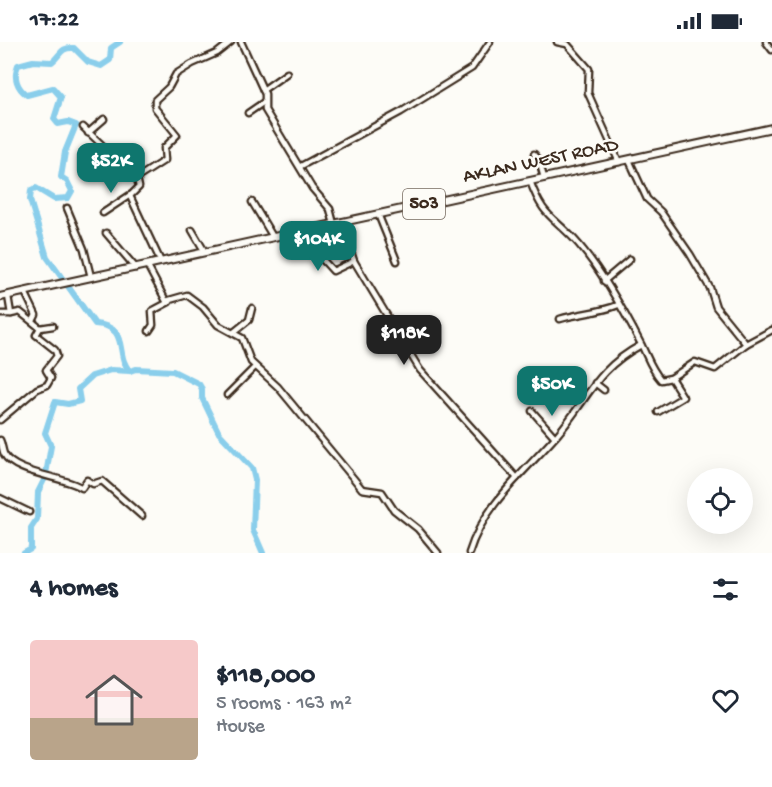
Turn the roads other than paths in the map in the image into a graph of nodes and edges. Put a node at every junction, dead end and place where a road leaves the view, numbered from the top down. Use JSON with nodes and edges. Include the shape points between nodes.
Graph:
{"nodes":[{"id":1,"x":231,"y":42,"type":"edge"},
{"id":2,"x":241,"y":42,"type":"edge"},
{"id":3,"x":490,"y":42,"type":"edge"},
{"id":4,"x":557,"y":42,"type":"edge"},
{"id":5,"x":766,"y":42,"type":"edge"},
{"id":6,"x":772,"y":50,"type":"edge"},
{"id":7,"x":287,"y":73,"type":"dead end"},
{"id":8,"x":263,"y":90,"type":"junction"},
{"id":9,"x":264,"y":102,"type":"junction"},
{"id":10,"x":248,"y":113,"type":"dead end"},
{"id":11,"x":104,"y":119,"type":"dead end"},
{"id":12,"x":83,"y":127,"type":"dead end"},
{"id":13,"x":772,"y":128,"type":"edge"},
{"id":14,"x":88,"y":132,"type":"junction"},
{"id":15,"x":534,"y":154,"type":"dead end"},
{"id":16,"x":629,"y":160,"type":"junction"},
{"id":17,"x":619,"y":162,"type":"junction"},
{"id":18,"x":301,"y":166,"type":"junction"},
{"id":19,"x":137,"y":178,"type":"junction"},
{"id":20,"x":544,"y":178,"type":"junction"},
{"id":21,"x":530,"y":181,"type":"junction"},
{"id":22,"x":130,"y":195,"type":"junction"},
{"id":23,"x":252,"y":201,"type":"dead end"},
{"id":24,"x":67,"y":208,"type":"dead end"},
{"id":25,"x":103,"y":213,"type":"dead end"},
{"id":26,"x":378,"y":214,"type":"junction"},
{"id":27,"x":337,"y":223,"type":"junction"},
{"id":28,"x":192,"y":230,"type":"dead end"},
{"id":29,"x":304,"y":230,"type":"junction"},
{"id":30,"x":106,"y":233,"type":"dead end"},
{"id":31,"x":273,"y":237,"type":"junction"},
{"id":32,"x":205,"y":252,"type":"junction"},
{"id":33,"x":630,"y":259,"type":"dead end"},
{"id":34,"x":354,"y":261,"type":"junction"},
{"id":35,"x":396,"y":261,"type":"dead end"},
{"id":36,"x":161,"y":262,"type":"junction"},
{"id":37,"x":147,"y":265,"type":"junction"},
{"id":38,"x":136,"y":268,"type":"junction"},
{"id":39,"x":91,"y":278,"type":"junction"},
{"id":40,"x":604,"y":281,"type":"junction"},
{"id":41,"x":25,"y":292,"type":"junction"},
{"id":42,"x":8,"y":296,"type":"junction"},
{"id":43,"x":0,"y":297,"type":"edge"},
{"id":44,"x":169,"y":302,"type":"junction"},
{"id":45,"x":618,"y":305,"type":"junction"},
{"id":46,"x":252,"y":308,"type":"dead end"},
{"id":47,"x":0,"y":314,"type":"edge"},
{"id":48,"x":11,"y":314,"type":"junction"},
{"id":49,"x":560,"y":319,"type":"dead end"},
{"id":50,"x":33,"y":321,"type":"junction"},
{"id":51,"x":53,"y":326,"type":"dead end"},
{"id":52,"x":40,"y":328,"type":"junction"},
{"id":53,"x":772,"y":330,"type":"edge"},
{"id":54,"x":149,"y":331,"type":"dead end"},
{"id":55,"x":234,"y":332,"type":"junction"},
{"id":56,"x":746,"y":344,"type":"junction"},
{"id":57,"x":641,"y":345,"type":"junction"},
{"id":58,"x":255,"y":367,"type":"junction"},
{"id":59,"x":671,"y":378,"type":"junction"},
{"id":60,"x":594,"y":383,"type":"junction"},
{"id":61,"x":604,"y":390,"type":"dead end"},
{"id":62,"x":227,"y":394,"type":"dead end"},
{"id":63,"x":532,"y":411,"type":"dead end"},
{"id":64,"x":658,"y":412,"type":"dead end"},
{"id":65,"x":0,"y":420,"type":"edge"},
{"id":66,"x":555,"y":437,"type":"junction"},
{"id":67,"x":0,"y":440,"type":"edge"},
{"id":68,"x":4,"y":455,"type":"junction"},
{"id":69,"x":0,"y":461,"type":"edge"},
{"id":70,"x":517,"y":478,"type":"junction"},
{"id":71,"x":0,"y":498,"type":"edge"},
{"id":72,"x":29,"y":512,"type":"dead end"},
{"id":73,"x":142,"y":516,"type":"dead end"},
{"id":74,"x":438,"y":553,"type":"edge"},
{"id":75,"x":469,"y":553,"type":"edge"}],
"edges":[{"from":1,"to":19,"type":"street","via":[[176,74],[155,100],[155,108],[177,135],[164,148],[165,160]]},
{"from":2,"to":8,"type":"street"},
{"from":3,"to":18,"type":"street","via":[[472,68]]},
{"from":4,"to":17,"type":"street","via":[[568,44],[589,69],[588,93]]},
{"from":5,"to":6,"type":"street"},
{"from":7,"to":8,"type":"street"},
{"from":8,"to":9,"type":"street"},
{"from":9,"to":10,"type":"street"},
{"from":9,"to":18,"type":"street"},
{"from":11,"to":14,"type":"street"},
{"from":12,"to":14,"type":"street"},
{"from":13,"to":16,"type":"main road","name":"AKLAN WEST ROAD","number":"503"},
{"from":14,"to":19,"type":"street"},
{"from":15,"to":20,"type":"street"},
{"from":16,"to":17,"type":"main road","name":"AKLAN WEST ROAD","number":"503"},
{"from":16,"to":56,"type":"street","via":[[647,199],[661,212],[690,254],[716,307]]},
{"from":17,"to":20,"type":"main road","name":"AKLAN WEST ROAD","number":"503"},
{"from":18,"to":27,"type":"street"},
{"from":19,"to":22,"type":"street","via":[[139,187]]},
{"from":20,"to":21,"type":"main road","name":"AKLAN WEST ROAD","number":"503"},
{"from":21,"to":26,"type":"main road","name":"AKLAN WEST ROAD","number":"503"},
{"from":21,"to":40,"type":"street","via":[[544,212],[574,240]]},
{"from":22,"to":25,"type":"street"},
{"from":22,"to":36,"type":"street"},
{"from":23,"to":31,"type":"street"},
{"from":24,"to":39,"type":"street"},
{"from":26,"to":27,"type":"main road","name":"AKLAN WEST ROAD","number":"503"},
{"from":26,"to":35,"type":"street"},
{"from":27,"to":29,"type":"main road","name":"AKLAN WEST ROAD","number":"503"},
{"from":27,"to":34,"type":"street"},
{"from":28,"to":32,"type":"street"},
{"from":29,"to":31,"type":"main road","name":"AKLAN WEST ROAD","number":"503"},
{"from":29,"to":34,"type":"street","via":[[310,246],[333,271]]},
{"from":30,"to":38,"type":"street"},
{"from":31,"to":32,"type":"main road","name":"AKLAN WEST ROAD","number":"503"},
{"from":32,"to":36,"type":"main road","name":"AKLAN WEST ROAD","number":"503"},
{"from":33,"to":40,"type":"street"},
{"from":34,"to":70,"type":"street","via":[[420,370]]},
{"from":36,"to":37,"type":"main road","name":"AKLAN WEST ROAD","number":"503"},
{"from":37,"to":38,"type":"main road","name":"AKLAN WEST ROAD","number":"503"},
{"from":37,"to":44,"type":"street"},
{"from":38,"to":39,"type":"main road","name":"AKLAN WEST ROAD","number":"503"},
{"from":39,"to":41,"type":"main road","name":"AKLAN WEST ROAD","number":"503"},
{"from":40,"to":45,"type":"street"},
{"from":41,"to":42,"type":"main road","name":"AKLAN WEST ROAD","number":"503"},
{"from":41,"to":50,"type":"street","via":[[36,315]]},
{"from":42,"to":43,"type":"main road","name":"AKLAN WEST ROAD","number":"503"},
{"from":42,"to":48,"type":"street"},
{"from":44,"to":54,"type":"street","via":[[152,311],[153,325]]},
{"from":44,"to":55,"type":"street","via":[[187,295],[218,325]]},
{"from":45,"to":49,"type":"street","via":[[602,312]]},
{"from":45,"to":57,"type":"street"},
{"from":46,"to":55,"type":"street","via":[[249,320]]},
{"from":47,"to":48,"type":"street"},
{"from":48,"to":50,"type":"street","via":[[20,312]]},
{"from":50,"to":52,"type":"street"},
{"from":51,"to":52,"type":"street"},
{"from":52,"to":65,"type":"street","via":[[36,335],[57,353],[46,370],[51,381]]},
{"from":53,"to":56,"type":"street"},
{"from":55,"to":58,"type":"street","via":[[242,338]]},
{"from":56,"to":59,"type":"street","via":[[715,369],[695,362]]},
{"from":57,"to":59,"type":"street","via":[[661,380]]},
{"from":57,"to":60,"type":"street","via":[[612,363]]},
{"from":58,"to":62,"type":"street"},
{"from":58,"to":74,"type":"street","via":[[278,387],[362,489],[382,492],[394,510],[418,529]]},
{"from":59,"to":64,"type":"street","via":[[683,397]]},
{"from":60,"to":61,"type":"street"},
{"from":60,"to":66,"type":"street"},
{"from":63,"to":66,"type":"street"},
{"from":66,"to":70,"type":"street"},
{"from":67,"to":68,"type":"street"},
{"from":68,"to":69,"type":"street"},
{"from":68,"to":73,"type":"street","via":[[31,471],[82,488],[87,480],[93,484],[102,481]]},
{"from":70,"to":75,"type":"street","via":[[484,518]]},
{"from":71,"to":72,"type":"street"}]}
